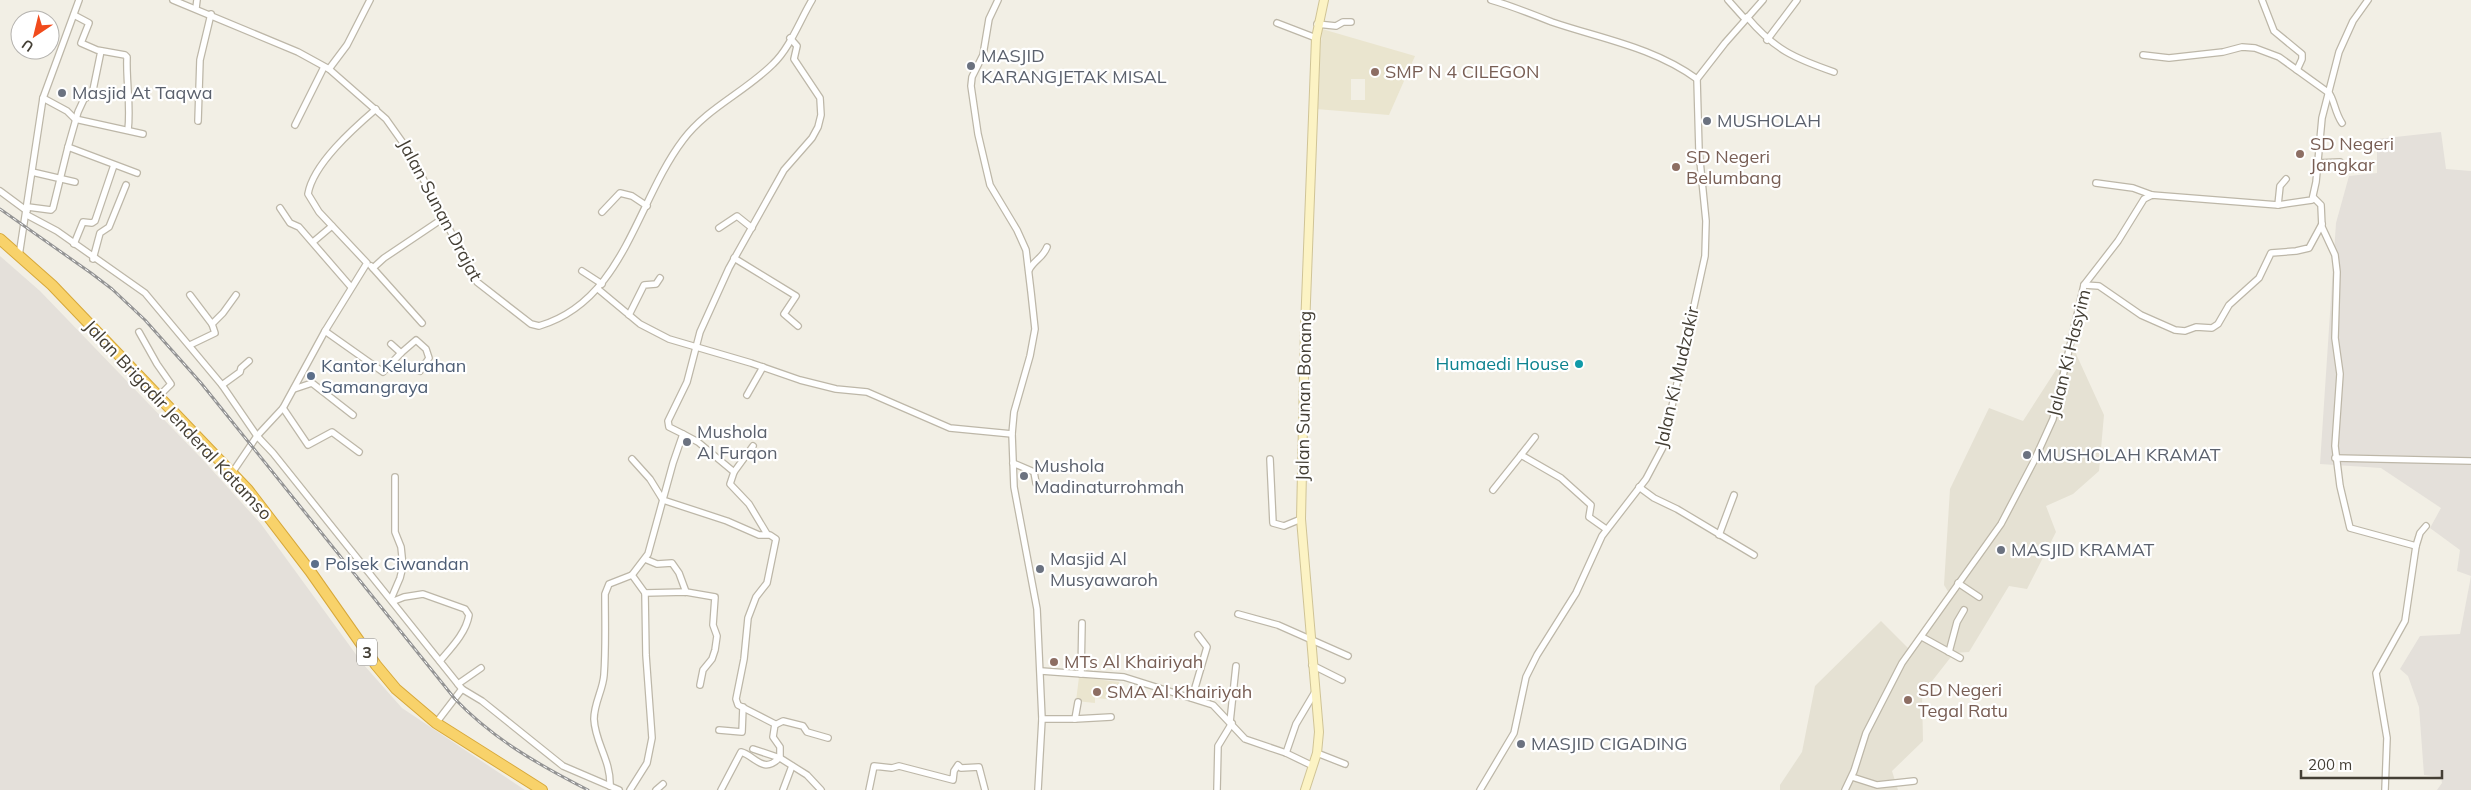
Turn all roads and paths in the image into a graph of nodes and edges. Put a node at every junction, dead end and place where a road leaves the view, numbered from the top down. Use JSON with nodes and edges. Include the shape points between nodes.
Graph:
{"nodes":[{"id":1,"x":79,"y":0,"type":"edge"},
{"id":2,"x":173,"y":0,"type":"edge"},
{"id":3,"x":197,"y":0,"type":"edge"},
{"id":4,"x":370,"y":0,"type":"edge"},
{"id":5,"x":812,"y":0,"type":"edge"},
{"id":6,"x":998,"y":0,"type":"edge"},
{"id":7,"x":1324,"y":0,"type":"edge"},
{"id":8,"x":1491,"y":0,"type":"edge"},
{"id":9,"x":1728,"y":0,"type":"edge"},
{"id":10,"x":1763,"y":0,"type":"edge"},
{"id":11,"x":1796,"y":0,"type":"edge"},
{"id":12,"x":2262,"y":0,"type":"edge"},
{"id":13,"x":2368,"y":0,"type":"edge"},
{"id":14,"x":196,"y":8,"type":"junction"},
{"id":15,"x":210,"y":14,"type":"junction"},
{"id":16,"x":74,"y":15,"type":"junction"},
{"id":17,"x":1746,"y":18,"type":"junction"},
{"id":18,"x":1352,"y":22,"type":"dead end"},
{"id":19,"x":1277,"y":24,"type":"dead end"},
{"id":20,"x":1317,"y":24,"type":"junction"},
{"id":21,"x":790,"y":38,"type":"junction"},
{"id":22,"x":1316,"y":38,"type":"junction"},
{"id":23,"x":1767,"y":40,"type":"junction"},
{"id":24,"x":100,"y":51,"type":"junction"},
{"id":25,"x":2143,"y":55,"type":"dead end"},
{"id":26,"x":326,"y":68,"type":"junction"},
{"id":27,"x":2297,"y":70,"type":"junction"},
{"id":28,"x":1834,"y":72,"type":"dead end"},
{"id":29,"x":1697,"y":79,"type":"junction"},
{"id":30,"x":2329,"y":93,"type":"junction"},
{"id":31,"x":43,"y":98,"type":"junction"},
{"id":32,"x":376,"y":109,"type":"junction"},
{"id":33,"x":75,"y":120,"type":"junction"},
{"id":34,"x":198,"y":121,"type":"dead end"},
{"id":35,"x":2342,"y":124,"type":"dead end"},
{"id":36,"x":295,"y":125,"type":"dead end"},
{"id":37,"x":128,"y":130,"type":"junction"},
{"id":38,"x":143,"y":134,"type":"dead end"},
{"id":39,"x":68,"y":146,"type":"junction"},
{"id":40,"x":2340,"y":162,"type":"dead end"},
{"id":41,"x":2317,"y":163,"type":"junction"},
{"id":42,"x":114,"y":165,"type":"junction"},
{"id":43,"x":32,"y":172,"type":"junction"},
{"id":44,"x":136,"y":173,"type":"dead end"},
{"id":45,"x":60,"y":178,"type":"junction"},
{"id":46,"x":2286,"y":179,"type":"dead end"},
{"id":47,"x":75,"y":182,"type":"dead end"},
{"id":48,"x":2096,"y":183,"type":"dead end"},
{"id":49,"x":126,"y":185,"type":"dead end"},
{"id":50,"x":0,"y":191,"type":"edge"},
{"id":51,"x":2152,"y":195,"type":"junction"},
{"id":52,"x":2314,"y":198,"type":"junction"},
{"id":53,"x":2278,"y":205,"type":"junction"},
{"id":54,"x":647,"y":206,"type":"junction"},
{"id":55,"x":280,"y":208,"type":"dead end"},
{"id":56,"x":27,"y":211,"type":"junction"},
{"id":57,"x":602,"y":212,"type":"dead end"},
{"id":58,"x":445,"y":217,"type":"junction"},
{"id":59,"x":2322,"y":223,"type":"junction"},
{"id":60,"x":332,"y":226,"type":"junction"},
{"id":61,"x":719,"y":228,"type":"dead end"},
{"id":62,"x":752,"y":228,"type":"junction"},
{"id":63,"x":0,"y":239,"type":"edge"},
{"id":64,"x":313,"y":242,"type":"junction"},
{"id":65,"x":74,"y":244,"type":"junction"},
{"id":66,"x":1047,"y":247,"type":"dead end"},
{"id":67,"x":19,"y":256,"type":"junction"},
{"id":68,"x":734,"y":258,"type":"junction"},
{"id":69,"x":93,"y":259,"type":"junction"},
{"id":70,"x":367,"y":263,"type":"junction"},
{"id":71,"x":373,"y":268,"type":"junction"},
{"id":72,"x":1028,"y":270,"type":"junction"},
{"id":73,"x":582,"y":271,"type":"dead end"},
{"id":74,"x":660,"y":278,"type":"dead end"},
{"id":75,"x":2084,"y":285,"type":"junction"},
{"id":76,"x":600,"y":286,"type":"junction"},
{"id":77,"x":351,"y":287,"type":"junction"},
{"id":78,"x":190,"y":294,"type":"dead end"},
{"id":79,"x":236,"y":295,"type":"dead end"},
{"id":80,"x":629,"y":314,"type":"junction"},
{"id":81,"x":422,"y":323,"type":"dead end"},
{"id":82,"x":212,"y":324,"type":"junction"},
{"id":83,"x":798,"y":326,"type":"dead end"},
{"id":84,"x":325,"y":331,"type":"junction"},
{"id":85,"x":139,"y":332,"type":"dead end"},
{"id":86,"x":391,"y":344,"type":"dead end"},
{"id":87,"x":190,"y":345,"type":"junction"},
{"id":88,"x":696,"y":348,"type":"junction"},
{"id":89,"x":401,"y":353,"type":"junction"},
{"id":90,"x":249,"y":361,"type":"dead end"},
{"id":91,"x":763,"y":367,"type":"junction"},
{"id":92,"x":420,"y":371,"type":"dead end"},
{"id":93,"x":222,"y":385,"type":"junction"},
{"id":94,"x":294,"y":389,"type":"junction"},
{"id":95,"x":747,"y":395,"type":"dead end"},
{"id":96,"x":158,"y":397,"type":"junction"},
{"id":97,"x":283,"y":408,"type":"junction"},
{"id":98,"x":353,"y":415,"type":"dead end"},
{"id":99,"x":684,"y":434,"type":"junction"},
{"id":100,"x":1012,"y":434,"type":"junction"},
{"id":101,"x":257,"y":436,"type":"junction"},
{"id":102,"x":1534,"y":437,"type":"dead end"},
{"id":103,"x":753,"y":446,"type":"dead end"},
{"id":104,"x":359,"y":452,"type":"dead end"},
{"id":105,"x":1521,"y":455,"type":"junction"},
{"id":106,"x":2335,"y":458,"type":"junction"},
{"id":107,"x":632,"y":459,"type":"dead end"},
{"id":108,"x":1270,"y":459,"type":"dead end"},
{"id":109,"x":2471,"y":461,"type":"edge"},
{"id":110,"x":1013,"y":463,"type":"junction"},
{"id":111,"x":734,"y":472,"type":"junction"},
{"id":112,"x":232,"y":473,"type":"junction"},
{"id":113,"x":395,"y":477,"type":"dead end"},
{"id":114,"x":1036,"y":483,"type":"dead end"},
{"id":115,"x":1640,"y":488,"type":"junction"},
{"id":116,"x":1493,"y":490,"type":"dead end"},
{"id":117,"x":1734,"y":495,"type":"dead end"},
{"id":118,"x":663,"y":500,"type":"junction"},
{"id":119,"x":1301,"y":519,"type":"junction"},
{"id":120,"x":2426,"y":526,"type":"dead end"},
{"id":121,"x":1606,"y":529,"type":"junction"},
{"id":122,"x":767,"y":534,"type":"junction"},
{"id":123,"x":1719,"y":535,"type":"junction"},
{"id":124,"x":2416,"y":546,"type":"junction"},
{"id":125,"x":1754,"y":554,"type":"dead end"},
{"id":126,"x":645,"y":559,"type":"junction"},
{"id":127,"x":632,"y":575,"type":"junction"},
{"id":128,"x":1958,"y":583,"type":"junction"},
{"id":129,"x":686,"y":592,"type":"junction"},
{"id":130,"x":645,"y":593,"type":"junction"},
{"id":131,"x":1979,"y":597,"type":"dead end"},
{"id":132,"x":392,"y":600,"type":"junction"},
{"id":133,"x":1964,"y":610,"type":"dead end"},
{"id":134,"x":1238,"y":614,"type":"dead end"},
{"id":135,"x":1082,"y":623,"type":"dead end"},
{"id":136,"x":1198,"y":635,"type":"dead end"},
{"id":137,"x":1922,"y":636,"type":"junction"},
{"id":138,"x":1311,"y":640,"type":"junction"},
{"id":139,"x":1949,"y":652,"type":"junction"},
{"id":140,"x":1348,"y":656,"type":"dead end"},
{"id":141,"x":1960,"y":658,"type":"dead end"},
{"id":142,"x":440,"y":662,"type":"junction"},
{"id":143,"x":1312,"y":665,"type":"junction"},
{"id":144,"x":1236,"y":666,"type":"dead end"},
{"id":145,"x":481,"y":668,"type":"dead end"},
{"id":146,"x":1041,"y":671,"type":"junction"},
{"id":147,"x":1081,"y":674,"type":"junction"},
{"id":148,"x":1342,"y":680,"type":"dead end"},
{"id":149,"x":700,"y":685,"type":"dead end"},
{"id":150,"x":460,"y":686,"type":"junction"},
{"id":151,"x":1315,"y":692,"type":"junction"},
{"id":152,"x":1192,"y":698,"type":"junction"},
{"id":153,"x":1078,"y":702,"type":"dead end"},
{"id":154,"x":742,"y":707,"type":"junction"},
{"id":155,"x":1111,"y":717,"type":"dead end"},
{"id":156,"x":1042,"y":719,"type":"junction"},
{"id":157,"x":1075,"y":719,"type":"junction"},
{"id":158,"x":1231,"y":722,"type":"junction"},
{"id":159,"x":436,"y":723,"type":"junction"},
{"id":160,"x":775,"y":725,"type":"junction"},
{"id":161,"x":719,"y":730,"type":"dead end"},
{"id":162,"x":828,"y":738,"type":"dead end"},
{"id":163,"x":753,"y":748,"type":"dead end"},
{"id":164,"x":1286,"y":753,"type":"junction"},
{"id":165,"x":1318,"y":753,"type":"junction"},
{"id":166,"x":779,"y":758,"type":"junction"},
{"id":167,"x":1345,"y":764,"type":"dead end"},
{"id":168,"x":792,"y":766,"type":"junction"},
{"id":169,"x":1313,"y":766,"type":"junction"},
{"id":170,"x":1852,"y":776,"type":"junction"},
{"id":171,"x":1914,"y":782,"type":"dead end"},
{"id":172,"x":663,"y":784,"type":"dead end"},
{"id":173,"x":610,"y":786,"type":"junction"},
{"id":174,"x":542,"y":790,"type":"edge"},
{"id":175,"x":619,"y":790,"type":"edge"},
{"id":176,"x":630,"y":790,"type":"edge"},
{"id":177,"x":656,"y":790,"type":"edge"},
{"id":178,"x":721,"y":790,"type":"edge"},
{"id":179,"x":784,"y":790,"type":"edge"},
{"id":180,"x":821,"y":790,"type":"edge"},
{"id":181,"x":869,"y":790,"type":"edge"},
{"id":182,"x":985,"y":790,"type":"edge"},
{"id":183,"x":1038,"y":790,"type":"edge"},
{"id":184,"x":1217,"y":790,"type":"edge"},
{"id":185,"x":1305,"y":790,"type":"edge"},
{"id":186,"x":1480,"y":790,"type":"edge"},
{"id":187,"x":1846,"y":790,"type":"edge"},
{"id":188,"x":2385,"y":790,"type":"edge"}],
"edges":[{"from":1,"to":16,"type":"street"},
{"from":2,"to":14,"type":"street","name":"Jalan Sunan Drajat"},
{"from":3,"to":14,"type":"street"},
{"from":4,"to":26,"type":"street","via":[[347,45]]},
{"from":5,"to":21,"type":"street","name":"Jalan Sunan Drajat"},
{"from":6,"to":72,"type":"street","via":[[989,20],[983,55],[971,86],[990,185],[1018,230],[1026,250]]},
{"from":7,"to":20,"type":"street","name":"Jalan Sunan Bonang"},
{"from":8,"to":29,"type":"street","via":[[1552,22],[1639,47]]},
{"from":9,"to":17,"type":"street"},
{"from":10,"to":17,"type":"street"},
{"from":11,"to":23,"type":"street"},
{"from":12,"to":27,"type":"street","via":[[2274,31],[2302,54]]},
{"from":13,"to":30,"type":"street","via":[[2353,21],[2339,52]]},
{"from":14,"to":15,"type":"street","name":"Jalan Sunan Drajat"},
{"from":15,"to":26,"type":"street","name":"Jalan Sunan Drajat","via":[[285,46]]},
{"from":15,"to":34,"type":"street","via":[[200,60]]},
{"from":16,"to":24,"type":"street","via":[[90,23],[80,42]]},
{"from":16,"to":31,"type":"street"},
{"from":17,"to":23,"type":"street"},
{"from":17,"to":29,"type":"street"},
{"from":18,"to":20,"type":"street","via":[[1336,26]]},
{"from":19,"to":22,"type":"street"},
{"from":20,"to":22,"type":"street","name":"Jalan Sunan Bonang"},
{"from":21,"to":54,"type":"street","name":"Jalan Sunan Drajat","via":[[772,65],[723,102],[683,139]]},
{"from":21,"to":62,"type":"street","via":[[797,46],[795,62],[820,98],[821,115],[812,138],[784,170]]},
{"from":22,"to":119,"type":"street","name":"Jalan Sunan Bonang"},
{"from":23,"to":28,"type":"street","via":[[1796,57]]},
{"from":24,"to":33,"type":"street","via":[[92,95],[84,99]]},
{"from":24,"to":37,"type":"street","via":[[127,58]]},
{"from":25,"to":27,"type":"street","via":[[2169,58],[2250,47],[2274,54]]},
{"from":26,"to":32,"type":"street","name":"Jalan Sunan Drajat"},
{"from":26,"to":36,"type":"street"},
{"from":27,"to":30,"type":"street"},
{"from":29,"to":115,"type":"street","name":"Jalan Ki Mudzakir","via":[[1699,151],[1706,220],[1705,256],[1666,436],[1656,462]]},
{"from":30,"to":35,"type":"street"},
{"from":30,"to":41,"type":"street","via":[[2322,118]]},
{"from":31,"to":33,"type":"street","via":[[67,111]]},
{"from":31,"to":43,"type":"street"},
{"from":32,"to":58,"type":"street","name":"Jalan Sunan Drajat","via":[[400,135]]},
{"from":32,"to":60,"type":"street","via":[[350,132],[309,189],[311,202]]},
{"from":33,"to":37,"type":"street"},
{"from":33,"to":39,"type":"street"},
{"from":37,"to":38,"type":"street"},
{"from":39,"to":42,"type":"street"},
{"from":39,"to":45,"type":"street"},
{"from":40,"to":41,"type":"street"},
{"from":41,"to":52,"type":"street"},
{"from":42,"to":44,"type":"street"},
{"from":42,"to":65,"type":"street","via":[[95,221],[83,222]]},
{"from":43,"to":45,"type":"street"},
{"from":43,"to":56,"type":"street"},
{"from":45,"to":47,"type":"street"},
{"from":45,"to":56,"type":"street","via":[[52,210]]},
{"from":46,"to":53,"type":"street","via":[[2280,186]]},
{"from":48,"to":51,"type":"street","via":[[2133,188]]},
{"from":49,"to":69,"type":"street","via":[[109,228],[100,233]]},
{"from":50,"to":56,"type":"street"},
{"from":51,"to":53,"type":"street"},
{"from":51,"to":75,"type":"street","name":"Jalan Ki Hasyim","via":[[2144,199],[2118,241]]},
{"from":52,"to":53,"type":"street"},
{"from":52,"to":59,"type":"street","via":[[2321,205]]},
{"from":54,"to":57,"type":"street","via":[[632,196],[620,193]]},
{"from":54,"to":76,"type":"street","name":"Jalan Sunan Drajat"},
{"from":55,"to":64,"type":"street","via":[[290,223],[299,227]]},
{"from":56,"to":65,"type":"street"},
{"from":56,"to":67,"type":"street"},
{"from":58,"to":71,"type":"street"},
{"from":58,"to":76,"type":"street","name":"Jalan Sunan Drajat","via":[[481,287],[534,326],[544,325],[571,310]]},
{"from":59,"to":75,"type":"street","via":[[2309,248],[2296,252],[2271,252],[2259,278],[2229,305],[2212,328],[2175,330],[2141,315],[2099,286]]},
{"from":59,"to":106,"type":"street","via":[[2338,272],[2335,338],[2340,374]]},
{"from":60,"to":64,"type":"street"},
{"from":60,"to":70,"type":"street"},
{"from":61,"to":62,"type":"street","via":[[737,216]]},
{"from":62,"to":68,"type":"street"},
{"from":63,"to":67,"type":"highway","name":"Jalan Brigadir Jenderal Katamso","number":"3"},
{"from":64,"to":77,"type":"street"},
{"from":65,"to":69,"type":"street"},
{"from":66,"to":72,"type":"street","via":[[1043,256],[1035,260]]},
{"from":67,"to":96,"type":"highway","name":"Jalan Brigadir Jenderal Katamso","number":"3","via":[[52,285]]},
{"from":68,"to":83,"type":"street","via":[[796,296],[784,314]]},
{"from":68,"to":88,"type":"street","via":[[708,312]]},
{"from":69,"to":87,"type":"street","via":[[145,293]]},
{"from":70,"to":71,"type":"street"},
{"from":70,"to":77,"type":"street"},
{"from":71,"to":81,"type":"street"},
{"from":72,"to":100,"type":"street","via":[[1034,329],[1014,412]]},
{"from":73,"to":76,"type":"street"},
{"from":74,"to":80,"type":"street","via":[[656,284],[644,285]]},
{"from":75,"to":128,"type":"street","name":"Jalan Ki Hasyim","via":[[2050,427],[2001,524]]},
{"from":76,"to":80,"type":"street"},
{"from":77,"to":84,"type":"street"},
{"from":78,"to":82,"type":"street"},
{"from":79,"to":82,"type":"street"},
{"from":80,"to":88,"type":"street","via":[[656,333]]},
{"from":82,"to":87,"type":"street","via":[[215,333]]},
{"from":84,"to":89,"type":"street","via":[[383,372]]},
{"from":84,"to":94,"type":"street"},
{"from":85,"to":96,"type":"street","via":[[156,364],[172,384]]},
{"from":86,"to":89,"type":"street"},
{"from":87,"to":93,"type":"street"},
{"from":88,"to":91,"type":"street"},
{"from":88,"to":99,"type":"street","via":[[687,382],[668,423]]},
{"from":89,"to":92,"type":"street","via":[[416,340],[426,349],[429,360]]},
{"from":90,"to":93,"type":"street"},
{"from":91,"to":95,"type":"street"},
{"from":91,"to":100,"type":"street","via":[[820,386],[867,392],[950,428]]},
{"from":93,"to":101,"type":"street"},
{"from":94,"to":97,"type":"street"},
{"from":94,"to":98,"type":"street","via":[[312,383]]},
{"from":96,"to":112,"type":"highway","name":"Jalan Brigadir Jenderal Katamso","number":"3"},
{"from":97,"to":101,"type":"street"},
{"from":97,"to":104,"type":"street","via":[[308,445],[332,432]]},
{"from":99,"to":111,"type":"street"},
{"from":99,"to":118,"type":"street"},
{"from":100,"to":110,"type":"street"},
{"from":101,"to":112,"type":"street"},
{"from":101,"to":132,"type":"street","via":[[356,551]]},
{"from":102,"to":105,"type":"street"},
{"from":103,"to":111,"type":"street"},
{"from":105,"to":116,"type":"street"},
{"from":105,"to":121,"type":"street","via":[[1567,483],[1591,505],[1589,517]]},
{"from":106,"to":109,"type":"street"},
{"from":106,"to":124,"type":"street","via":[[2352,530]]},
{"from":107,"to":118,"type":"street"},
{"from":108,"to":119,"type":"street","via":[[1273,523],[1284,526]]},
{"from":110,"to":114,"type":"street","via":[[1034,472]]},
{"from":110,"to":146,"type":"street","via":[[1037,609]]},
{"from":111,"to":122,"type":"street","via":[[730,484],[749,504]]},
{"from":112,"to":159,"type":"highway","name":"Jalan Brigadir Jenderal Katamso","number":"3","via":[[268,514],[376,665],[396,689]]},
{"from":113,"to":132,"type":"street","via":[[395,532],[401,546],[403,566]]},
{"from":115,"to":121,"type":"street","name":"Jalan Ki Mudzakir"},
{"from":115,"to":123,"type":"street"},
{"from":117,"to":123,"type":"street"},
{"from":118,"to":122,"type":"street","via":[[759,535]]},
{"from":118,"to":126,"type":"street"},
{"from":119,"to":138,"type":"street","name":"Jalan Sunan Bonang"},
{"from":120,"to":124,"type":"street"},
{"from":121,"to":186,"type":"street","name":"Jalan Ki Mudzakir","via":[[1576,593],[1526,677],[1514,734]]},
{"from":122,"to":154,"type":"street","via":[[776,540],[777,546],[767,584],[756,596],[748,618],[736,699]]},
{"from":123,"to":125,"type":"street"},
{"from":124,"to":188,"type":"street","via":[[2405,621],[2376,673],[2387,738]]},
{"from":126,"to":127,"type":"street"},
{"from":126,"to":129,"type":"street","via":[[657,564],[672,563]]},
{"from":127,"to":130,"type":"street"},
{"from":127,"to":173,"type":"street","via":[[609,584],[605,594],[604,676],[594,716],[595,730],[609,770]]},
{"from":128,"to":131,"type":"street"},
{"from":128,"to":137,"type":"street","name":"Jalan Ki Hasyim"},
{"from":129,"to":130,"type":"street"},
{"from":129,"to":149,"type":"street","via":[[716,598],[715,650],[703,670]]},
{"from":130,"to":176,"type":"street","via":[[652,738],[647,763]]},
{"from":132,"to":142,"type":"street"},
{"from":132,"to":142,"type":"street","via":[[423,594],[465,609],[469,615],[463,632]]},
{"from":133,"to":139,"type":"street","via":[[1957,622]]},
{"from":134,"to":138,"type":"street","via":[[1278,625]]},
{"from":135,"to":147,"type":"street"},
{"from":136,"to":152,"type":"street","via":[[1207,648]]},
{"from":137,"to":139,"type":"street"},
{"from":137,"to":170,"type":"street","name":"Jalan Ki Hasyim","via":[[1902,663],[1880,703]]},
{"from":138,"to":140,"type":"street"},
{"from":138,"to":143,"type":"street","name":"Jalan Sunan Bonang"},
{"from":139,"to":141,"type":"street"},
{"from":142,"to":150,"type":"street"},
{"from":143,"to":148,"type":"street"},
{"from":143,"to":151,"type":"street","name":"Jalan Sunan Bonang"},
{"from":144,"to":158,"type":"street"},
{"from":145,"to":150,"type":"street"},
{"from":146,"to":147,"type":"street"},
{"from":146,"to":156,"type":"street"},
{"from":147,"to":152,"type":"street","via":[[1124,677]]},
{"from":150,"to":159,"type":"street"},
{"from":150,"to":173,"type":"street","via":[[556,761]]},
{"from":151,"to":164,"type":"street","via":[[1296,724]]},
{"from":151,"to":165,"type":"street","name":"Jalan Sunan Bonang"},
{"from":152,"to":158,"type":"street","via":[[1217,707]]},
{"from":153,"to":157,"type":"street"},
{"from":154,"to":160,"type":"street"},
{"from":154,"to":161,"type":"street","via":[[742,732]]},
{"from":155,"to":157,"type":"street"},
{"from":156,"to":157,"type":"street"},
{"from":156,"to":183,"type":"street"},
{"from":158,"to":164,"type":"street","via":[[1251,742]]},
{"from":158,"to":184,"type":"street","via":[[1218,746]]},
{"from":159,"to":174,"type":"highway","name":"Jalan Brigadir Jenderal Katamso","number":"3"},
{"from":160,"to":162,"type":"street","via":[[782,721],[795,724],[803,726],[807,732]]},
{"from":160,"to":166,"type":"street","via":[[773,737],[780,747]]},
{"from":163,"to":166,"type":"street"},
{"from":164,"to":169,"type":"street"},
{"from":165,"to":167,"type":"street"},
{"from":165,"to":169,"type":"street","name":"Jalan Sunan Bonang"},
{"from":166,"to":168,"type":"street"},
{"from":166,"to":178,"type":"street","via":[[766,765],[742,752]]},
{"from":168,"to":179,"type":"street"},
{"from":168,"to":180,"type":"street","via":[[807,775]]},
{"from":169,"to":185,"type":"street","name":"Jalan Sunan Bonang"},
{"from":170,"to":171,"type":"street","via":[[1877,785]]},
{"from":170,"to":187,"type":"street","name":"Jalan Ki Hasyim"},
{"from":172,"to":177,"type":"street"},
{"from":173,"to":175,"type":"street"},
{"from":181,"to":182,"type":"street","via":[[875,766],[899,766],[953,780],[958,765],[960,768],[978,767]]}]}
